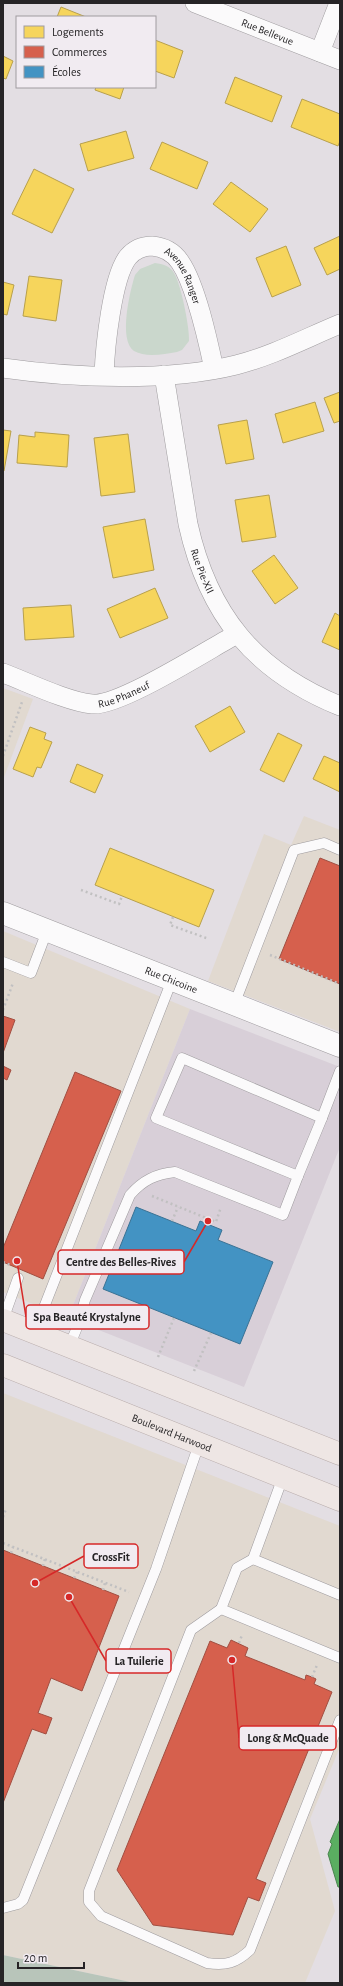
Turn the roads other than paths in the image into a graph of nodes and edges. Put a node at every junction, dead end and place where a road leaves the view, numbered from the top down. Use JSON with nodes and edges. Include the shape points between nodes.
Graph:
{"nodes":[{"id":1,"x":195,"y":3,"type":"edge"},
{"id":2,"x":339,"y":3,"type":"edge"},
{"id":3,"x":320,"y":52,"type":"junction"},
{"id":4,"x":340,"y":60,"type":"edge"},
{"id":5,"x":340,"y":324,"type":"edge"},
{"id":6,"x":3,"y":368,"type":"edge"},
{"id":7,"x":214,"y":369,"type":"junction"},
{"id":8,"x":104,"y":375,"type":"junction"},
{"id":9,"x":164,"y":375,"type":"junction"},
{"id":10,"x":237,"y":634,"type":"junction"},
{"id":11,"x":3,"y":673,"type":"edge"},
{"id":12,"x":340,"y":706,"type":"edge"},
{"id":13,"x":340,"y":850,"type":"edge"},
{"id":14,"x":3,"y":913,"type":"edge"},
{"id":15,"x":47,"y":931,"type":"junction"},
{"id":16,"x":3,"y":962,"type":"edge"},
{"id":17,"x":172,"y":980,"type":"junction"},
{"id":18,"x":234,"y":1005,"type":"junction"},
{"id":19,"x":340,"y":1046,"type":"edge"},
{"id":20,"x":340,"y":1071,"type":"edge"},
{"id":21,"x":322,"y":1118,"type":"junction"},
{"id":22,"x":298,"y":1176,"type":"junction"},
{"id":23,"x":18,"y":1278,"type":"dead end"},
{"id":24,"x":3,"y":1320,"type":"edge"},
{"id":25,"x":34,"y":1333,"type":"junction"},
{"id":26,"x":69,"y":1347,"type":"junction"},
{"id":27,"x":3,"y":1365,"type":"edge"},
{"id":28,"x":199,"y":1444,"type":"junction"},
{"id":29,"x":340,"y":1454,"type":"edge"},
{"id":30,"x":283,"y":1477,"type":"junction"},
{"id":31,"x":340,"y":1500,"type":"edge"},
{"id":32,"x":253,"y":1559,"type":"junction"},
{"id":33,"x":340,"y":1595,"type":"edge"},
{"id":34,"x":221,"y":1609,"type":"junction"},
{"id":35,"x":340,"y":1658,"type":"edge"},
{"id":36,"x":340,"y":1720,"type":"edge"},
{"id":37,"x":3,"y":1908,"type":"edge"}],
"edges":[{"from":1,"to":3,"type":"street","name":"Rue Bellevue"},
{"from":2,"to":3,"type":"street"},
{"from":3,"to":4,"type":"street","name":"Rue Bellevue"},
{"from":5,"to":7,"type":"street","via":[[253,359]]},
{"from":6,"to":8,"type":"street"},
{"from":7,"to":8,"type":"street","name":"Avenue Ranger","via":[[186,274],[174,254],[164,248],[153,246],[134,251],[123,268],[113,304]]},
{"from":7,"to":9,"type":"street"},
{"from":8,"to":9,"type":"street"},
{"from":9,"to":10,"type":"street","name":"Rue Pie-XII","via":[[193,547],[206,583]]},
{"from":10,"to":11,"type":"street","name":"Rue Phaneuf","via":[[132,692],[107,703],[76,701]]},
{"from":10,"to":12,"type":"street","name":"Rue Pie-XII","via":[[255,654],[290,681]]},
{"from":13,"to":18,"type":"lane","via":[[324,843],[294,850]]},
{"from":14,"to":15,"type":"street","name":"Rue Chicoine"},
{"from":15,"to":16,"type":"lane","via":[[31,973]]},
{"from":15,"to":17,"type":"street","name":"Rue Chicoine"},
{"from":17,"to":18,"type":"street","name":"Rue Chicoine"},
{"from":17,"to":25,"type":"lane"},
{"from":18,"to":19,"type":"street","name":"Rue Chicoine"},
{"from":20,"to":21,"type":"lane"},
{"from":21,"to":22,"type":"lane"},
{"from":21,"to":22,"type":"lane","via":[[182,1058],[156,1118]]},
{"from":22,"to":26,"type":"lane","via":[[283,1215],[176,1172],[162,1173],[137,1186],[130,1195],[85,1300]]},
{"from":23,"to":24,"type":"lane"},
{"from":24,"to":25,"type":"highway"},
{"from":25,"to":26,"type":"highway"},
{"from":26,"to":29,"type":"highway"},
{"from":27,"to":28,"type":"highway","name":"Boulevard Harwood"},
{"from":28,"to":30,"type":"highway","name":"Boulevard Harwood"},
{"from":28,"to":37,"type":"lane","via":[[156,1569],[23,1900]]},
{"from":30,"to":31,"type":"highway","name":"Boulevard Harwood"},
{"from":30,"to":32,"type":"lane"},
{"from":32,"to":33,"type":"lane"},
{"from":32,"to":34,"type":"lane","via":[[237,1568]]},
{"from":34,"to":35,"type":"lane"},
{"from":34,"to":36,"type":"lane","via":[[192,1630],[89,1891],[89,1902],[101,1916],[207,1963],[228,1964],[244,1956],[250,1950]]}]}
